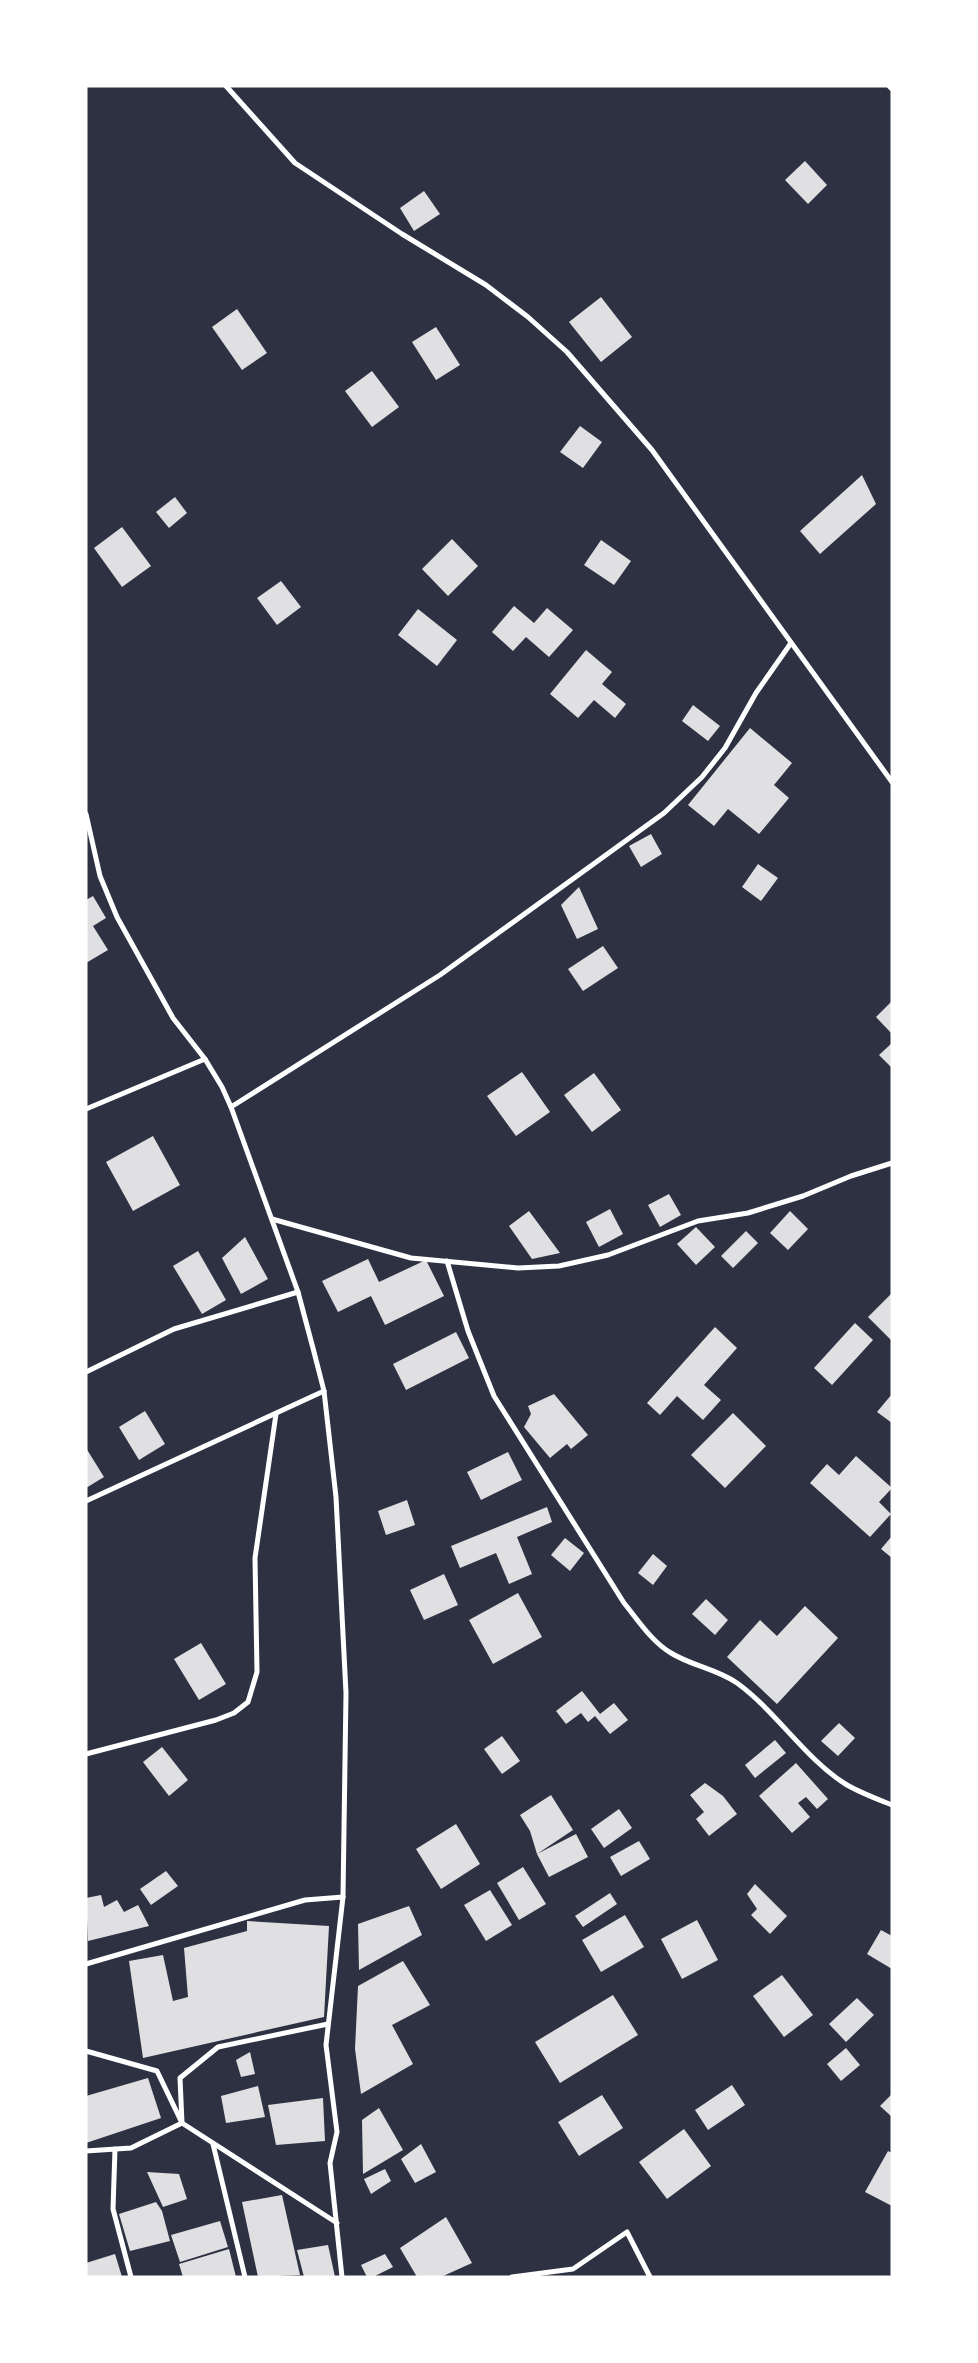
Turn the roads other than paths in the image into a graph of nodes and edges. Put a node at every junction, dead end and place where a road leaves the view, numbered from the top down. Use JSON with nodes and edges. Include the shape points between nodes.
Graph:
{"nodes":[{"id":1,"x":226,"y":86,"type":"edge"},
{"id":2,"x":889,"y":86,"type":"edge"},
{"id":3,"x":892,"y":89,"type":"edge"},
{"id":4,"x":792,"y":643,"type":"junction"},
{"id":5,"x":892,"y":782,"type":"edge"},
{"id":6,"x":86,"y":814,"type":"edge"},
{"id":7,"x":205,"y":1059,"type":"junction"},
{"id":8,"x":231,"y":1108,"type":"junction"},
{"id":9,"x":86,"y":1109,"type":"edge"},
{"id":10,"x":892,"y":1164,"type":"edge"},
{"id":11,"x":272,"y":1219,"type":"junction"},
{"id":12,"x":447,"y":1261,"type":"junction"},
{"id":13,"x":298,"y":1292,"type":"junction"},
{"id":14,"x":86,"y":1372,"type":"edge"},
{"id":15,"x":324,"y":1392,"type":"junction"},
{"id":16,"x":276,"y":1414,"type":"junction"},
{"id":17,"x":86,"y":1501,"type":"edge"},
{"id":18,"x":86,"y":1754,"type":"edge"},
{"id":19,"x":892,"y":1805,"type":"edge"},
{"id":20,"x":343,"y":1897,"type":"junction"},
{"id":21,"x":86,"y":1964,"type":"edge"},
{"id":22,"x":328,"y":2024,"type":"junction"},
{"id":23,"x":86,"y":2052,"type":"edge"},
{"id":24,"x":182,"y":2123,"type":"junction"},
{"id":25,"x":213,"y":2143,"type":"junction"},
{"id":26,"x":115,"y":2149,"type":"junction"},
{"id":27,"x":86,"y":2151,"type":"edge"},
{"id":28,"x":337,"y":2223,"type":"junction"},
{"id":29,"x":131,"y":2277,"type":"edge"},
{"id":30,"x":245,"y":2277,"type":"edge"},
{"id":31,"x":342,"y":2277,"type":"edge"},
{"id":32,"x":512,"y":2277,"type":"edge"},
{"id":33,"x":650,"y":2277,"type":"edge"}],
"edges":[{"from":1,"to":4,"type":"street","via":[[295,163],[402,234],[486,284],[567,352],[652,450]]},
{"from":2,"to":3,"type":"street"},
{"from":4,"to":5,"type":"street"},
{"from":4,"to":8,"type":"street","via":[[756,693],[725,748],[702,777],[664,813],[440,975]]},
{"from":6,"to":7,"type":"street","via":[[100,876],[117,916],[173,1018]]},
{"from":7,"to":8,"type":"street"},
{"from":7,"to":9,"type":"street"},
{"from":8,"to":11,"type":"street"},
{"from":10,"to":12,"type":"street","via":[[748,1213],[698,1221],[608,1255],[559,1266],[518,1268]]},
{"from":11,"to":12,"type":"street","via":[[411,1258]]},
{"from":11,"to":13,"type":"street"},
{"from":12,"to":19,"type":"street","via":[[468,1331],[494,1396],[624,1603],[671,1653],[736,1682],[813,1757],[846,1784]]},
{"from":13,"to":14,"type":"street","via":[[174,1329]]},
{"from":13,"to":15,"type":"street"},
{"from":15,"to":16,"type":"street"},
{"from":15,"to":20,"type":"street","via":[[336,1498],[346,1693]]},
{"from":16,"to":17,"type":"street"},
{"from":16,"to":18,"type":"street","via":[[254,1558],[257,1672],[248,1702],[234,1713],[216,1720]]},
{"from":20,"to":21,"type":"street","via":[[296,1902]]},
{"from":20,"to":22,"type":"street"},
{"from":22,"to":24,"type":"street","via":[[218,2048],[180,2078]]},
{"from":22,"to":28,"type":"street","via":[[326,2045],[337,2132],[330,2163]]},
{"from":23,"to":24,"type":"street","via":[[157,2071]]},
{"from":24,"to":25,"type":"street"},
{"from":24,"to":26,"type":"street","via":[[131,2148]]},
{"from":25,"to":28,"type":"street"},
{"from":25,"to":30,"type":"street"},
{"from":26,"to":27,"type":"street"},
{"from":26,"to":29,"type":"street","via":[[113,2209]]},
{"from":28,"to":31,"type":"street"},
{"from":32,"to":33,"type":"street","via":[[573,2270],[627,2232]]}]}
